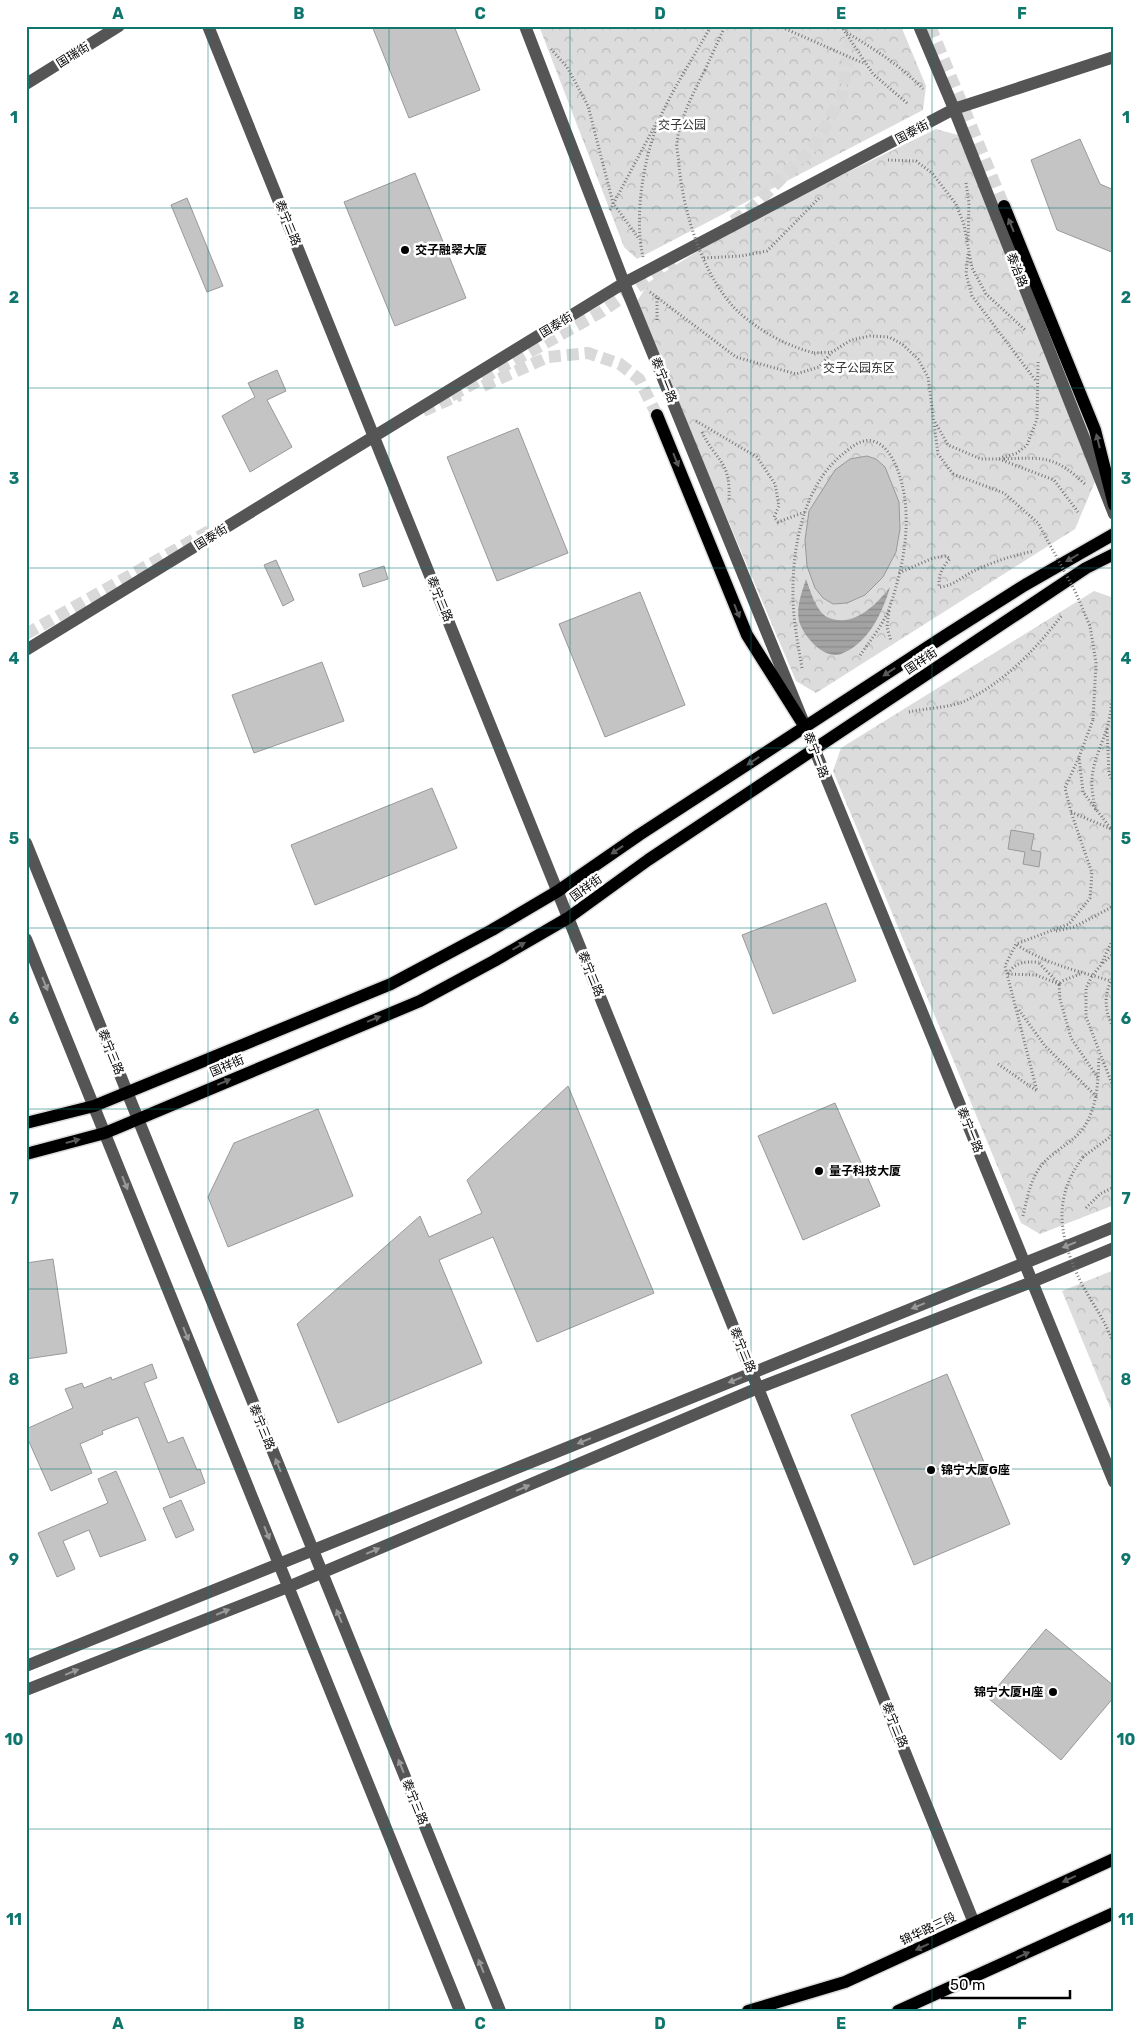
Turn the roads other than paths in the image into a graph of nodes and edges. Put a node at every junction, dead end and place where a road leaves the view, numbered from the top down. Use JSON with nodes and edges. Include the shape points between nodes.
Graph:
{"nodes":[{"id":1,"x":119,"y":26,"type":"edge"},
{"id":2,"x":208,"y":26,"type":"edge"},
{"id":3,"x":525,"y":26,"type":"edge"},
{"id":4,"x":919,"y":26,"type":"edge"},
{"id":5,"x":1114,"y":57,"type":"edge"},
{"id":6,"x":26,"y":84,"type":"edge"},
{"id":7,"x":954,"y":109,"type":"junction"},
{"id":8,"x":1004,"y":206,"type":"tunnel mouth"},
{"id":9,"x":624,"y":283,"type":"junction"},
{"id":10,"x":657,"y":415,"type":"tunnel mouth"},
{"id":11,"x":374,"y":436,"type":"junction"},
{"id":12,"x":1114,"y":505,"type":"edge"},
{"id":13,"x":1114,"y":514,"type":"edge"},
{"id":14,"x":1114,"y":534,"type":"edge"},
{"id":15,"x":1114,"y":554,"type":"edge"},
{"id":16,"x":26,"y":650,"type":"edge"},
{"id":17,"x":806,"y":727,"type":"junction"},
{"id":18,"x":814,"y":750,"type":"junction"},
{"id":19,"x":26,"y":843,"type":"edge"},
{"id":20,"x":558,"y":891,"type":"junction"},
{"id":21,"x":568,"y":918,"type":"junction"},
{"id":22,"x":26,"y":939,"type":"edge"},
{"id":23,"x":127,"y":1092,"type":"junction"},
{"id":24,"x":94,"y":1106,"type":"junction"},
{"id":25,"x":137,"y":1119,"type":"junction"},
{"id":26,"x":26,"y":1124,"type":"edge"},
{"id":27,"x":105,"y":1133,"type":"junction"},
{"id":28,"x":26,"y":1154,"type":"edge"},
{"id":29,"x":1114,"y":1227,"type":"edge"},
{"id":30,"x":1114,"y":1248,"type":"edge"},
{"id":31,"x":1024,"y":1263,"type":"junction"},
{"id":32,"x":1032,"y":1282,"type":"junction"},
{"id":33,"x":752,"y":1373,"type":"junction"},
{"id":34,"x":758,"y":1388,"type":"junction"},
{"id":35,"x":1114,"y":1482,"type":"edge"},
{"id":36,"x":313,"y":1551,"type":"junction"},
{"id":37,"x":279,"y":1564,"type":"junction"},
{"id":38,"x":322,"y":1572,"type":"junction"},
{"id":39,"x":288,"y":1586,"type":"junction"},
{"id":40,"x":26,"y":1666,"type":"edge"},
{"id":41,"x":26,"y":1690,"type":"edge"},
{"id":42,"x":1114,"y":1859,"type":"edge"},
{"id":43,"x":1114,"y":1913,"type":"edge"},
{"id":44,"x":974,"y":1922,"type":"junction"},
{"id":45,"x":460,"y":2011,"type":"edge"},
{"id":46,"x":500,"y":2011,"type":"edge"},
{"id":47,"x":748,"y":2011,"type":"edge"},
{"id":48,"x":898,"y":2011,"type":"edge"}],
"edges":[{"from":1,"to":6,"type":"street","name":"国瑞街"},
{"from":2,"to":11,"type":"street","name":"泰宁二路"},
{"from":3,"to":9,"type":"street","name":"泰宁一路"},
{"from":4,"to":7,"type":"street","name":"泰治路"},
{"from":5,"to":7,"type":"street","name":"国泰街"},
{"from":7,"to":9,"type":"street","name":"国泰街"},
{"from":7,"to":13,"type":"street","name":"泰治路"},
{"from":12,"to":8,"type":"main road","one_way":true,"via":[[1095,430]]},
{"from":9,"to":11,"type":"street","name":"国泰街"},
{"from":9,"to":17,"type":"street","name":"泰宁一路"},
{"from":10,"to":17,"type":"main road","one_way":true,"via":[[746,635]]},
{"from":11,"to":16,"type":"street","name":"国泰街"},
{"from":11,"to":20,"type":"street","name":"泰宁二路"},
{"from":14,"to":17,"type":"main road","name":"国祥街","one_way":true,"via":[[1018,590]]},
{"from":15,"to":18,"type":"main road","name":"国祥街","via":[[1086,568]]},
{"from":17,"to":18,"type":"street","name":"泰宁一路"},
{"from":17,"to":20,"type":"main road","name":"国祥街","one_way":true},
{"from":18,"to":21,"type":"main road","name":"国祥街","via":[[648,860]]},
{"from":18,"to":31,"type":"street","name":"泰宁一路"},
{"from":19,"to":23,"type":"street","name":"泰宁三路"},
{"from":20,"to":21,"type":"street","name":"泰宁二路"},
{"from":20,"to":23,"type":"main road","name":"国祥街","via":[[391,984]]},
{"from":25,"to":21,"type":"main road","name":"国祥街","one_way":true,"via":[[420,1000]]},
{"from":21,"to":33,"type":"street","name":"泰宁二路"},
{"from":22,"to":24,"type":"street","one_way":true},
{"from":23,"to":24,"type":"main road","name":"国祥街"},
{"from":23,"to":25,"type":"street","name":"泰宁三路"},
{"from":24,"to":26,"type":"main road","name":"国祥街"},
{"from":24,"to":27,"type":"street"},
{"from":25,"to":27,"type":"main road","name":"国祥街"},
{"from":36,"to":25,"type":"street","name":"泰宁三路","one_way":true},
{"from":28,"to":27,"type":"main road","name":"国祥街","one_way":true},
{"from":27,"to":37,"type":"street","one_way":true},
{"from":29,"to":31,"type":"street","one_way":true},
{"from":30,"to":32,"type":"street"},
{"from":31,"to":32,"type":"street","name":"泰宁一路"},
{"from":31,"to":33,"type":"street","one_way":true},
{"from":32,"to":34,"type":"street"},
{"from":32,"to":35,"type":"street","name":"泰宁一路"},
{"from":33,"to":34,"type":"street","name":"泰宁二路"},
{"from":33,"to":36,"type":"street","one_way":true},
{"from":38,"to":34,"type":"street","one_way":true},
{"from":34,"to":44,"type":"street","name":"泰宁二路"},
{"from":36,"to":37,"type":"street"},
{"from":36,"to":38,"type":"street","name":"泰宁三路"},
{"from":37,"to":39,"type":"street"},
{"from":37,"to":40,"type":"street"},
{"from":38,"to":39,"type":"street"},
{"from":46,"to":38,"type":"street","name":"泰宁三路","one_way":true},
{"from":41,"to":39,"type":"street","one_way":true},
{"from":39,"to":45,"type":"street"},
{"from":42,"to":44,"type":"main road","name":"锦华路三段","one_way":true},
{"from":48,"to":43,"type":"main road","one_way":true},
{"from":44,"to":47,"type":"main road","name":"锦华路三段","one_way":true,"via":[[845,1982]]}]}
